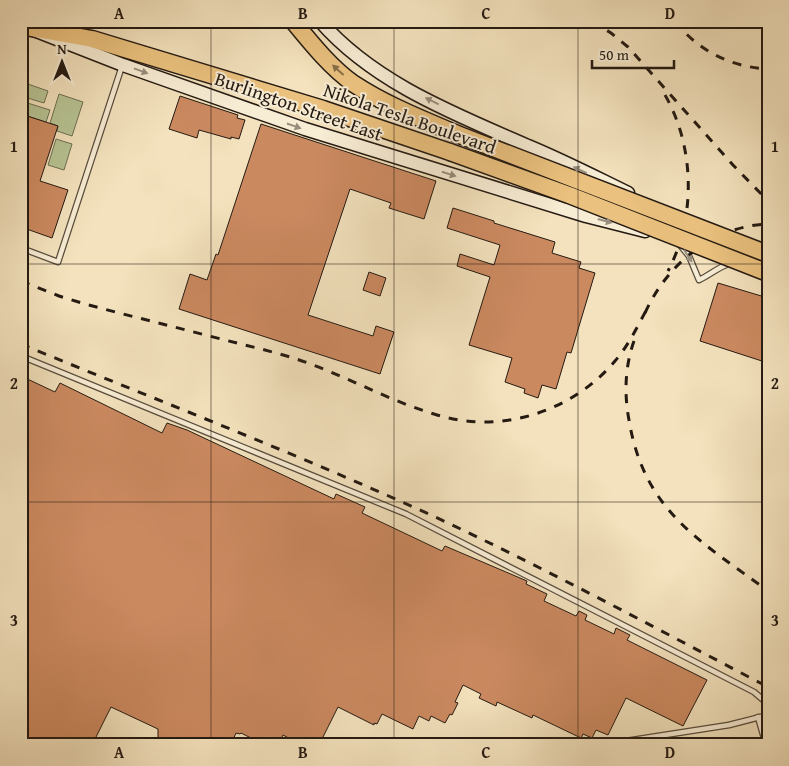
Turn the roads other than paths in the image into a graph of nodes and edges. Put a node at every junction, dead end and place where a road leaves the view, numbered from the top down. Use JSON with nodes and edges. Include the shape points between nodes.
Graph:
{"nodes":[{"id":1,"x":293,"y":21,"type":"edge"},
{"id":2,"x":320,"y":21,"type":"edge"},
{"id":3,"x":26,"y":26,"type":"edge"},
{"id":4,"x":123,"y":65,"type":"junction"},
{"id":5,"x":541,"y":151,"type":"junction"},
{"id":6,"x":535,"y":170,"type":"dead end"},
{"id":7,"x":532,"y":179,"type":"dead end"},
{"id":8,"x":525,"y":198,"type":"junction"},
{"id":9,"x":669,"y":238,"type":"junction"},
{"id":10,"x":21,"y":248,"type":"edge"},
{"id":11,"x":768,"y":254,"type":"edge"},
{"id":12,"x":737,"y":262,"type":"junction"},
{"id":13,"x":768,"y":273,"type":"edge"},
{"id":14,"x":21,"y":356,"type":"edge"},
{"id":15,"x":768,"y":704,"type":"edge"},
{"id":16,"x":768,"y":715,"type":"edge"},
{"id":17,"x":758,"y":717,"type":"junction"},
{"id":18,"x":527,"y":745,"type":"edge"},
{"id":19,"x":766,"y":745,"type":"edge"}],
"edges":[{"from":11,"to":1,"type":"highway","name":"Nikola Tesla Boulevard","one_way":true,"bridge":true,"via":[[457,134],[393,106],[353,83]]},
{"from":5,"to":2,"type":"main road","one_way":true,"via":[[470,120],[387,77],[360,59]]},
{"from":3,"to":4,"type":"main road","name":"Burlington Street East"},
{"from":3,"to":13,"type":"highway","name":"Nikola Tesla Boulevard","bridge":true,"via":[[92,39],[333,112],[569,195]]},
{"from":4,"to":8,"type":"main road","name":"Burlington Street East","one_way":true,"via":[[305,130]]},
{"from":4,"to":10,"type":"lane","via":[[58,262]]},
{"from":5,"to":6,"type":"lane"},
{"from":11,"to":5,"type":"main road","one_way":true,"via":[[685,220]]},
{"from":7,"to":8,"type":"lane"},
{"from":8,"to":9,"type":"main road","name":"Burlington Street East","one_way":true},
{"from":9,"to":12,"type":"main road","name":"Burlington Street East"},
{"from":9,"to":12,"type":"lane","one_way":true,"via":[[689,255],[699,280],[716,269]]},
{"from":12,"to":13,"type":"main road","name":"Burlington Street East"},
{"from":14,"to":15,"type":"lane","via":[[406,514],[754,692]]},
{"from":16,"to":17,"type":"lane"},
{"from":17,"to":18,"type":"lane","via":[[729,725],[626,741]]},
{"from":17,"to":19,"type":"lane"}]}
